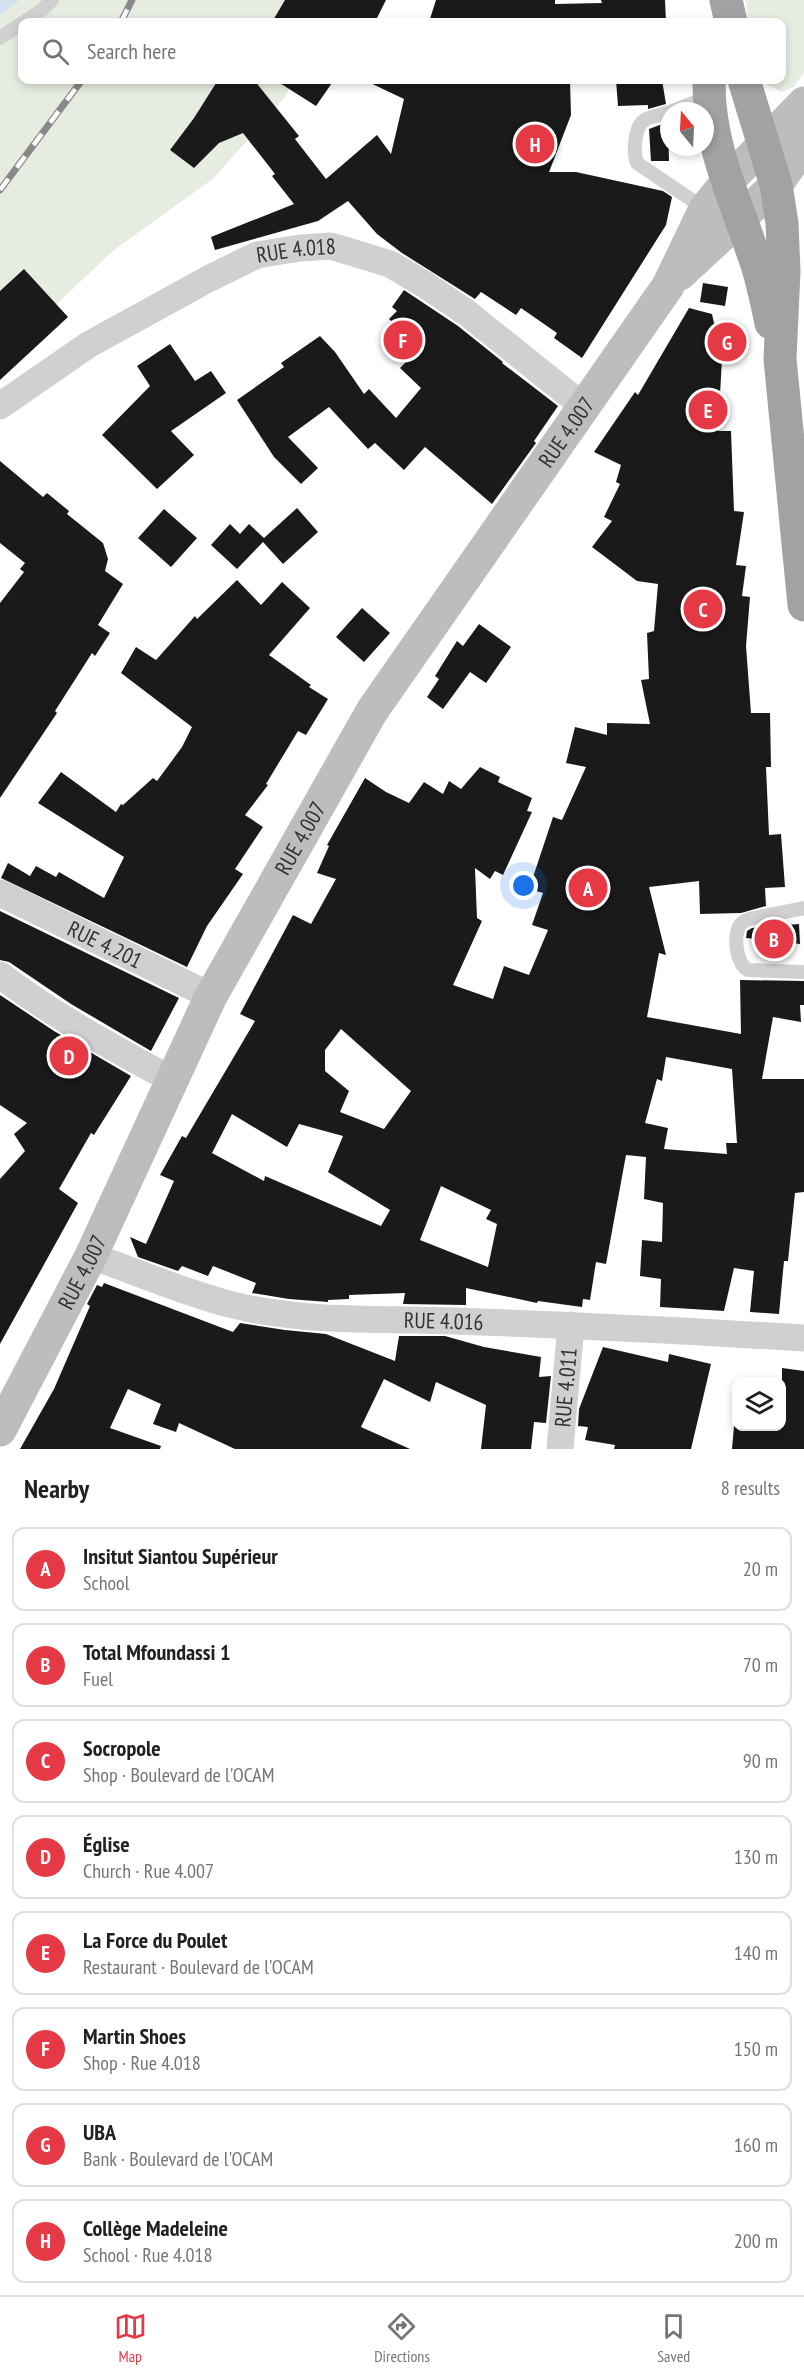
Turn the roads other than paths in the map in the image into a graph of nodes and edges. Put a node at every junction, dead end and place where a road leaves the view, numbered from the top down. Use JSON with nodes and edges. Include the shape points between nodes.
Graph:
{"nodes":[{"id":1,"x":52,"y":0,"type":"edge"},
{"id":2,"x":713,"y":0,"type":"edge"},
{"id":3,"x":726,"y":0,"type":"edge"},
{"id":4,"x":30,"y":18,"type":"edge"},
{"id":5,"x":711,"y":18,"type":"edge"},
{"id":6,"x":730,"y":18,"type":"edge"},
{"id":7,"x":18,"y":26,"type":"edge"},
{"id":8,"x":0,"y":38,"type":"edge"},
{"id":9,"x":745,"y":84,"type":"edge"},
{"id":10,"x":709,"y":88,"type":"edge"},
{"id":11,"x":687,"y":102,"type":"edge"},
{"id":12,"x":804,"y":103,"type":"edge"},
{"id":13,"x":660,"y":115,"type":"edge"},
{"id":14,"x":762,"y":135,"type":"junction"},
{"id":15,"x":804,"y":140,"type":"edge"},
{"id":16,"x":722,"y":168,"type":"junction"},
{"id":17,"x":776,"y":185,"type":"junction"},
{"id":18,"x":705,"y":209,"type":"junction"},
{"id":19,"x":740,"y":219,"type":"junction"},
{"id":20,"x":668,"y":286,"type":"junction"},
{"id":21,"x":780,"y":359,"type":"junction"},
{"id":22,"x":0,"y":406,"type":"edge"},
{"id":23,"x":583,"y":406,"type":"junction"},
{"id":24,"x":804,"y":605,"type":"edge"},
{"id":25,"x":0,"y":893,"type":"edge"},
{"id":26,"x":804,"y":908,"type":"edge"},
{"id":27,"x":804,"y":972,"type":"edge"},
{"id":28,"x":0,"y":975,"type":"edge"},
{"id":29,"x":211,"y":996,"type":"junction"},
{"id":30,"x":172,"y":1080,"type":"junction"},
{"id":31,"x":91,"y":1256,"type":"junction"},
{"id":32,"x":571,"y":1325,"type":"junction"},
{"id":33,"x":804,"y":1338,"type":"edge"},
{"id":34,"x":0,"y":1430,"type":"edge"},
{"id":35,"x":560,"y":1449,"type":"edge"}],
"edges":[{"from":1,"to":4,"type":"lane"},
{"from":2,"to":5,"type":"highway"},
{"from":3,"to":6,"type":"highway"},
{"from":7,"to":8,"type":"lane"},
{"from":9,"to":14,"type":"highway"},
{"from":10,"to":11,"type":"lane"},
{"from":10,"to":16,"type":"highway"},
{"from":12,"to":14,"type":"main road","name":"RUE 4.007"},
{"from":13,"to":18,"type":"lane","via":[[645,119],[639,126],[634,156],[637,164]]},
{"from":14,"to":16,"type":"main road","name":"RUE 4.007"},
{"from":14,"to":17,"type":"highway"},
{"from":15,"to":17,"type":"main road","name":"RUE 4.007"},
{"from":16,"to":18,"type":"main road","name":"RUE 4.007"},
{"from":16,"to":19,"type":"highway"},
{"from":17,"to":19,"type":"main road","name":"RUE 4.007"},
{"from":17,"to":21,"type":"highway","via":[[784,271]]},
{"from":18,"to":20,"type":"main road","name":"RUE 4.007"},
{"from":19,"to":20,"type":"main road","name":"RUE 4.007"},
{"from":19,"to":21,"type":"highway","via":[[757,266]]},
{"from":20,"to":23,"type":"main road","name":"RUE 4.007"},
{"from":21,"to":24,"type":"highway"},
{"from":22,"to":23,"type":"street","name":"RUE 4.018","via":[[88,345],[257,255],[331,246],[390,264],[424,284],[467,313]]},
{"from":23,"to":29,"type":"main road","name":"RUE 4.007","via":[[372,711]]},
{"from":25,"to":29,"type":"street","name":"RUE 4.201"},
{"from":26,"to":27,"type":"lane","via":[[742,922],[738,929],[738,961],[748,970]]},
{"from":28,"to":30,"type":"street","via":[[85,1033]]},
{"from":29,"to":30,"type":"main road","name":"RUE 4.007"},
{"from":30,"to":31,"type":"main road","name":"RUE 4.007"},
{"from":31,"to":32,"type":"street","name":"RUE 4.016","via":[[233,1305],[278,1313],[333,1319]]},
{"from":31,"to":34,"type":"main road","name":"RUE 4.007"},
{"from":32,"to":33,"type":"street","name":"RUE 4.016"},
{"from":32,"to":35,"type":"street","name":"RUE 4.011"}]}
